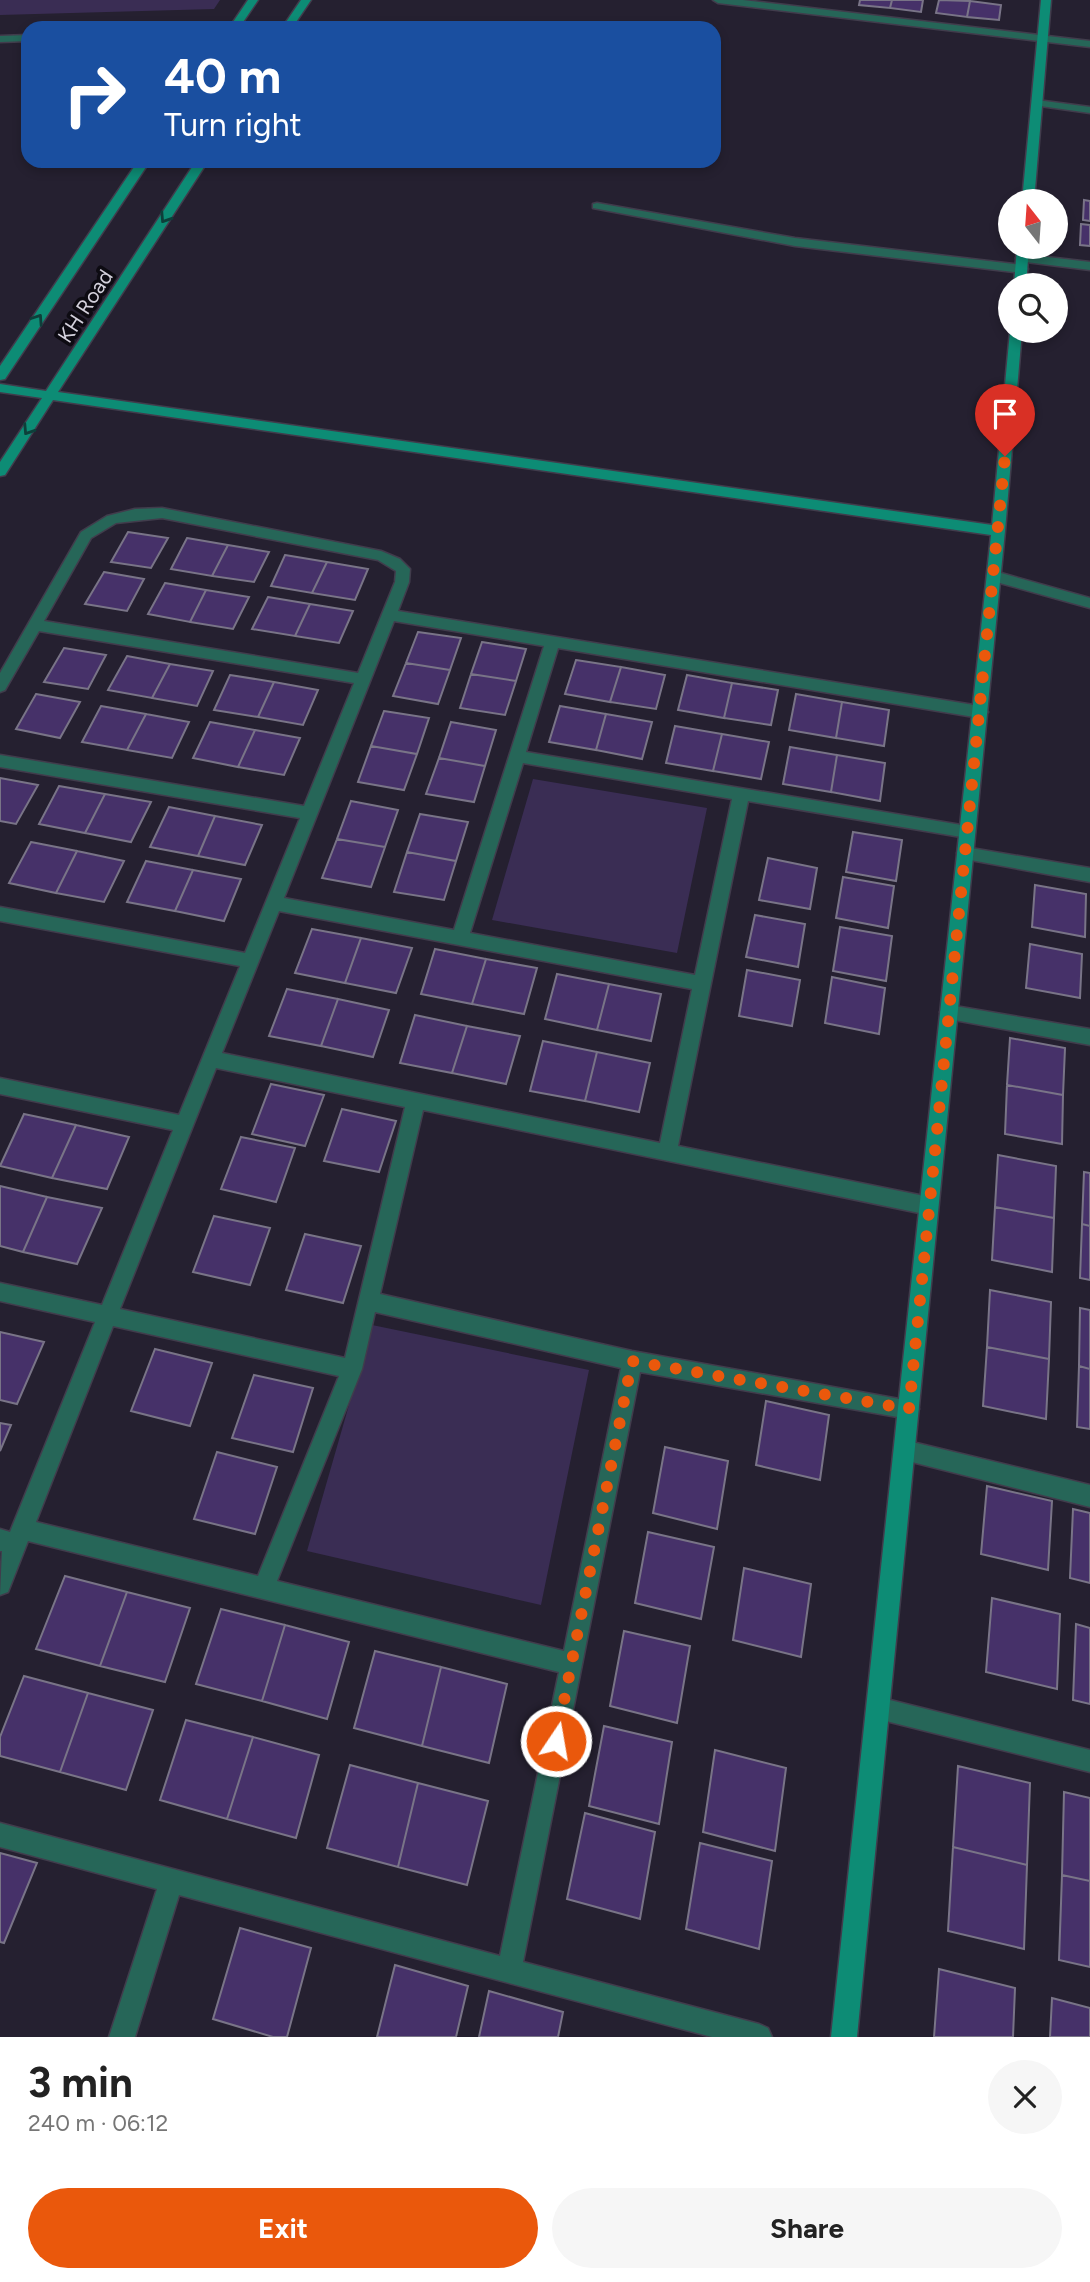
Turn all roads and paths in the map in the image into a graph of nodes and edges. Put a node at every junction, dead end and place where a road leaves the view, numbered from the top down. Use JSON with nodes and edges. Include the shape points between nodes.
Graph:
{"nodes":[{"id":1,"x":253,"y":0,"type":"edge"},
{"id":2,"x":306,"y":0,"type":"edge"},
{"id":3,"x":718,"y":0,"type":"edge"},
{"id":4,"x":1045,"y":0,"type":"edge"},
{"id":5,"x":238,"y":21,"type":"edge"},
{"id":6,"x":292,"y":21,"type":"edge"},
{"id":7,"x":0,"y":38,"type":"edge"},
{"id":8,"x":21,"y":38,"type":"edge"},
{"id":9,"x":1042,"y":38,"type":"junction"},
{"id":10,"x":1090,"y":44,"type":"edge"},
{"id":11,"x":1037,"y":103,"type":"junction"},
{"id":12,"x":1090,"y":110,"type":"edge"},
{"id":13,"x":139,"y":168,"type":"edge"},
{"id":14,"x":197,"y":168,"type":"edge"},
{"id":15,"x":1028,"y":189,"type":"edge"},
{"id":16,"x":597,"y":206,"type":"dead end"},
{"id":17,"x":998,"y":256,"type":"edge"},
{"id":18,"x":1030,"y":259,"type":"edge"},
{"id":19,"x":1090,"y":266,"type":"edge"},
{"id":20,"x":1015,"y":343,"type":"edge"},
{"id":21,"x":0,"y":376,"type":"edge"},
{"id":22,"x":0,"y":388,"type":"edge"},
{"id":23,"x":51,"y":394,"type":"junction"},
{"id":24,"x":0,"y":472,"type":"edge"},
{"id":25,"x":998,"y":531,"type":"junction"},
{"id":26,"x":994,"y":576,"type":"junction"},
{"id":27,"x":1090,"y":603,"type":"edge"},
{"id":28,"x":390,"y":615,"type":"junction"},
{"id":29,"x":35,"y":625,"type":"junction"},
{"id":30,"x":553,"y":641,"type":"junction"},
{"id":31,"x":364,"y":680,"type":"junction"},
{"id":32,"x":0,"y":686,"type":"edge"},
{"id":33,"x":980,"y":712,"type":"junction"},
{"id":34,"x":517,"y":756,"type":"junction"},
{"id":35,"x":0,"y":761,"type":"edge"},
{"id":36,"x":741,"y":794,"type":"junction"},
{"id":37,"x":310,"y":813,"type":"junction"},
{"id":38,"x":967,"y":832,"type":"junction"},
{"id":39,"x":965,"y":853,"type":"junction"},
{"id":40,"x":1090,"y":875,"type":"edge"},
{"id":41,"x":274,"y":903,"type":"junction"},
{"id":42,"x":0,"y":914,"type":"edge"},
{"id":43,"x":460,"y":938,"type":"junction"},
{"id":44,"x":251,"y":961,"type":"junction"},
{"id":45,"x":702,"y":984,"type":"junction"},
{"id":46,"x":949,"y":1012,"type":"junction"},
{"id":47,"x":1090,"y":1037,"type":"edge"},
{"id":48,"x":211,"y":1059,"type":"junction"},
{"id":49,"x":0,"y":1086,"type":"edge"},
{"id":50,"x":416,"y":1100,"type":"junction"},
{"id":51,"x":185,"y":1124,"type":"junction"},
{"id":52,"x":668,"y":1151,"type":"junction"},
{"id":53,"x":929,"y":1206,"type":"junction"},
{"id":54,"x":0,"y":1292,"type":"edge"},
{"id":55,"x":369,"y":1301,"type":"junction"},
{"id":56,"x":107,"y":1317,"type":"junction"},
{"id":57,"x":632,"y":1361,"type":"junction"},
{"id":58,"x":352,"y":1369,"type":"junction"},
{"id":59,"x":909,"y":1409,"type":"junction"},
{"id":60,"x":904,"y":1450,"type":"junction"},
{"id":61,"x":1090,"y":1496,"type":"edge"},
{"id":62,"x":13,"y":1537,"type":"edge"},
{"id":63,"x":0,"y":1584,"type":"edge"},
{"id":64,"x":264,"y":1587,"type":"junction"},
{"id":65,"x":572,"y":1664,"type":"junction"},
{"id":66,"x":878,"y":1707,"type":"junction"},
{"id":67,"x":1090,"y":1761,"type":"edge"},
{"id":68,"x":0,"y":1835,"type":"edge"},
{"id":69,"x":171,"y":1881,"type":"junction"},
{"id":70,"x":509,"y":1972,"type":"junction"},
{"id":71,"x":122,"y":2037,"type":"edge"},
{"id":72,"x":759,"y":2037,"type":"edge"},
{"id":73,"x":844,"y":2037,"type":"edge"}],
"edges":[{"from":1,"to":5,"type":"street"},
{"from":2,"to":6,"type":"street"},
{"from":3,"to":9,"type":"street"},
{"from":4,"to":9,"type":"street"},
{"from":7,"to":8,"type":"street"},
{"from":9,"to":10,"type":"street"},
{"from":9,"to":11,"type":"street"},
{"from":11,"to":12,"type":"street"},
{"from":11,"to":15,"type":"street"},
{"from":21,"to":13,"type":"street","name":"KH Road","one_way":true},
{"from":14,"to":23,"type":"street","name":"KH Road","one_way":true},
{"from":16,"to":17,"type":"street","via":[[795,242]]},
{"from":18,"to":19,"type":"street"},
{"from":20,"to":25,"type":"street"},
{"from":22,"to":23,"type":"street"},
{"from":23,"to":24,"type":"street","name":"KH Road","one_way":true},
{"from":23,"to":25,"type":"street"},
{"from":25,"to":26,"type":"street"},
{"from":26,"to":27,"type":"street"},
{"from":26,"to":33,"type":"street"},
{"from":28,"to":29,"type":"street","via":[[402,582],[403,569],[395,562],[162,513],[112,519],[86,535]]},
{"from":28,"to":30,"type":"street"},
{"from":28,"to":31,"type":"street"},
{"from":29,"to":31,"type":"street"},
{"from":29,"to":32,"type":"street"},
{"from":30,"to":33,"type":"street"},
{"from":30,"to":34,"type":"street"},
{"from":31,"to":37,"type":"street"},
{"from":33,"to":38,"type":"street"},
{"from":34,"to":36,"type":"street"},
{"from":34,"to":43,"type":"street"},
{"from":35,"to":37,"type":"street"},
{"from":36,"to":38,"type":"street"},
{"from":36,"to":45,"type":"street"},
{"from":37,"to":41,"type":"street"},
{"from":38,"to":39,"type":"street"},
{"from":39,"to":40,"type":"street"},
{"from":39,"to":46,"type":"street"},
{"from":41,"to":43,"type":"street"},
{"from":41,"to":44,"type":"street"},
{"from":42,"to":44,"type":"street"},
{"from":43,"to":45,"type":"street"},
{"from":44,"to":48,"type":"street"},
{"from":45,"to":52,"type":"street"},
{"from":46,"to":47,"type":"street"},
{"from":46,"to":53,"type":"street"},
{"from":48,"to":50,"type":"street"},
{"from":48,"to":51,"type":"street"},
{"from":49,"to":51,"type":"street"},
{"from":50,"to":52,"type":"street"},
{"from":50,"to":55,"type":"street"},
{"from":51,"to":56,"type":"street"},
{"from":52,"to":53,"type":"street"},
{"from":53,"to":59,"type":"street"},
{"from":54,"to":56,"type":"street"},
{"from":55,"to":57,"type":"street"},
{"from":55,"to":58,"type":"street"},
{"from":56,"to":58,"type":"street"},
{"from":56,"to":62,"type":"street"},
{"from":57,"to":59,"type":"street"},
{"from":57,"to":65,"type":"street"},
{"from":58,"to":64,"type":"street"},
{"from":59,"to":60,"type":"street"},
{"from":60,"to":61,"type":"street"},
{"from":60,"to":66,"type":"street"},
{"from":62,"to":63,"type":"street"},
{"from":62,"to":64,"type":"street"},
{"from":64,"to":65,"type":"street"},
{"from":65,"to":70,"type":"street"},
{"from":66,"to":67,"type":"street"},
{"from":66,"to":73,"type":"street"},
{"from":68,"to":69,"type":"street"},
{"from":69,"to":70,"type":"street"},
{"from":69,"to":71,"type":"street"},
{"from":70,"to":72,"type":"street"}]}
